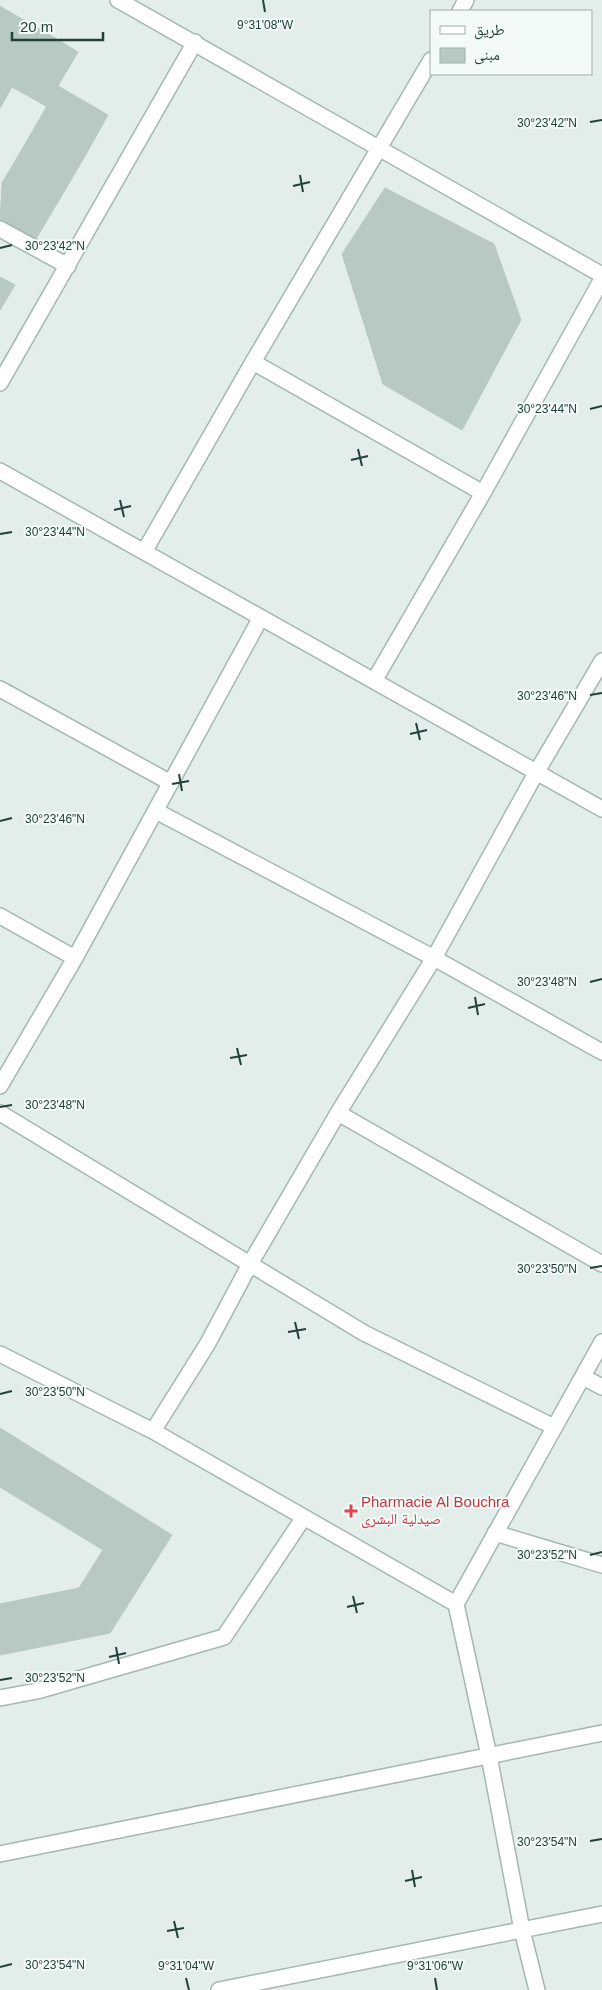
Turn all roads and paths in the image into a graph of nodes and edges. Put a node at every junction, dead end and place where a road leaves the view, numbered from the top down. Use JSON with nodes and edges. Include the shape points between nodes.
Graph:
{"nodes":[{"id":1,"x":118,"y":0,"type":"edge"},
{"id":2,"x":195,"y":42,"type":"junction"},
{"id":3,"x":430,"y":62,"type":"edge"},
{"id":4,"x":379,"y":148,"type":"junction"},
{"id":5,"x":0,"y":229,"type":"edge"},
{"id":6,"x":68,"y":266,"type":"junction"},
{"id":7,"x":602,"y":275,"type":"edge"},
{"id":8,"x":602,"y":280,"type":"edge"},
{"id":9,"x":253,"y":362,"type":"junction"},
{"id":10,"x":0,"y":383,"type":"edge"},
{"id":11,"x":0,"y":471,"type":"edge"},
{"id":12,"x":483,"y":493,"type":"junction"},
{"id":13,"x":144,"y":552,"type":"junction"},
{"id":14,"x":260,"y":619,"type":"junction"},
{"id":15,"x":602,"y":661,"type":"edge"},
{"id":16,"x":374,"y":681,"type":"junction"},
{"id":17,"x":0,"y":689,"type":"edge"},
{"id":18,"x":536,"y":773,"type":"junction"},
{"id":19,"x":171,"y":783,"type":"junction"},
{"id":20,"x":602,"y":809,"type":"edge"},
{"id":21,"x":156,"y":811,"type":"junction"},
{"id":22,"x":0,"y":916,"type":"edge"},
{"id":23,"x":76,"y":958,"type":"junction"},
{"id":24,"x":434,"y":958,"type":"junction"},
{"id":25,"x":602,"y":1052,"type":"edge"},
{"id":26,"x":0,"y":1086,"type":"edge"},
{"id":27,"x":338,"y":1113,"type":"junction"},
{"id":28,"x":0,"y":1114,"type":"edge"},
{"id":29,"x":250,"y":1264,"type":"junction"},
{"id":30,"x":602,"y":1264,"type":"edge"},
{"id":31,"x":602,"y":1342,"type":"edge"},
{"id":32,"x":0,"y":1354,"type":"edge"},
{"id":33,"x":583,"y":1377,"type":"junction"},
{"id":34,"x":602,"y":1387,"type":"edge"},
{"id":35,"x":554,"y":1427,"type":"junction"},
{"id":36,"x":153,"y":1431,"type":"junction"},
{"id":37,"x":304,"y":1517,"type":"junction"},
{"id":38,"x":495,"y":1533,"type":"junction"},
{"id":39,"x":602,"y":1565,"type":"edge"},
{"id":40,"x":456,"y":1604,"type":"junction"},
{"id":41,"x":0,"y":1698,"type":"edge"},
{"id":42,"x":602,"y":1733,"type":"edge"},
{"id":43,"x":489,"y":1756,"type":"junction"},
{"id":44,"x":0,"y":1854,"type":"edge"},
{"id":45,"x":602,"y":1914,"type":"edge"},
{"id":46,"x":522,"y":1930,"type":"junction"},
{"id":47,"x":219,"y":1990,"type":"edge"},
{"id":48,"x":537,"y":1990,"type":"edge"}],
"edges":[{"from":1,"to":2,"type":"street"},
{"from":2,"to":4,"type":"street"},
{"from":2,"to":6,"type":"street"},
{"from":3,"to":4,"type":"street"},
{"from":4,"to":7,"type":"street"},
{"from":4,"to":9,"type":"street"},
{"from":5,"to":6,"type":"street"},
{"from":6,"to":10,"type":"street"},
{"from":8,"to":12,"type":"street"},
{"from":9,"to":12,"type":"street"},
{"from":9,"to":13,"type":"street"},
{"from":11,"to":13,"type":"street"},
{"from":12,"to":16,"type":"street"},
{"from":13,"to":14,"type":"street"},
{"from":14,"to":16,"type":"street"},
{"from":14,"to":19,"type":"street"},
{"from":15,"to":18,"type":"street"},
{"from":16,"to":18,"type":"street"},
{"from":17,"to":19,"type":"street"},
{"from":18,"to":20,"type":"street"},
{"from":18,"to":24,"type":"street"},
{"from":19,"to":21,"type":"street"},
{"from":21,"to":23,"type":"street"},
{"from":21,"to":24,"type":"street"},
{"from":22,"to":23,"type":"street"},
{"from":23,"to":26,"type":"street"},
{"from":24,"to":25,"type":"street"},
{"from":24,"to":27,"type":"street"},
{"from":27,"to":29,"type":"street"},
{"from":27,"to":30,"type":"street"},
{"from":28,"to":29,"type":"street"},
{"from":29,"to":35,"type":"street","via":[[364,1333]]},
{"from":29,"to":36,"type":"street","via":[[208,1343]]},
{"from":31,"to":33,"type":"street"},
{"from":32,"to":36,"type":"street"},
{"from":33,"to":34,"type":"street"},
{"from":33,"to":35,"type":"street"},
{"from":35,"to":38,"type":"street"},
{"from":36,"to":37,"type":"street"},
{"from":37,"to":40,"type":"street"},
{"from":37,"to":41,"type":"street","via":[[224,1637],[37,1691]]},
{"from":38,"to":39,"type":"street"},
{"from":38,"to":40,"type":"street"},
{"from":40,"to":43,"type":"street"},
{"from":42,"to":43,"type":"street"},
{"from":43,"to":44,"type":"street"},
{"from":43,"to":46,"type":"street"},
{"from":45,"to":46,"type":"street"},
{"from":46,"to":47,"type":"street"},
{"from":46,"to":48,"type":"street"}]}
